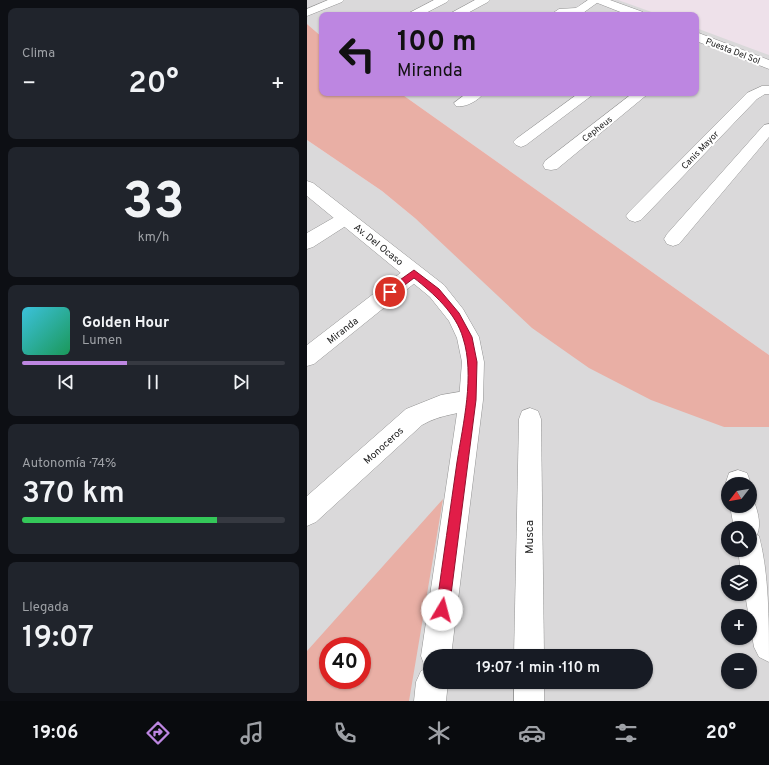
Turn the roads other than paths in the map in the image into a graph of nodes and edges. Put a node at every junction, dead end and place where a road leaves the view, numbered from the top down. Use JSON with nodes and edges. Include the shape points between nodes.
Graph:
{"nodes":[{"id":1,"x":339,"y":0,"type":"edge"},
{"id":2,"x":443,"y":0,"type":"edge"},
{"id":3,"x":484,"y":0,"type":"edge"},
{"id":4,"x":595,"y":0,"type":"edge"},
{"id":5,"x":599,"y":0,"type":"edge"},
{"id":6,"x":419,"y":12,"type":"edge"},
{"id":7,"x":461,"y":12,"type":"edge"},
{"id":8,"x":561,"y":12,"type":"edge"},
{"id":9,"x":572,"y":12,"type":"edge"},
{"id":10,"x":582,"y":12,"type":"edge"},
{"id":11,"x":631,"y":12,"type":"edge"},
{"id":12,"x":307,"y":13,"type":"edge"},
{"id":13,"x":699,"y":37,"type":"edge"},
{"id":14,"x":769,"y":65,"type":"edge"},
{"id":15,"x":769,"y":90,"type":"edge"},
{"id":16,"x":472,"y":96,"type":"edge"},
{"id":17,"x":584,"y":96,"type":"edge"},
{"id":18,"x":638,"y":96,"type":"edge"},
{"id":19,"x":461,"y":103,"type":"dead end"},
{"id":20,"x":769,"y":128,"type":"edge"},
{"id":21,"x":521,"y":142,"type":"dead end"},
{"id":22,"x":551,"y":165,"type":"dead end"},
{"id":23,"x":307,"y":187,"type":"edge"},
{"id":24,"x":635,"y":216,"type":"dead end"},
{"id":25,"x":346,"y":218,"type":"junction"},
{"id":26,"x":673,"y":239,"type":"dead end"},
{"id":27,"x":307,"y":242,"type":"edge"},
{"id":28,"x":414,"y":273,"type":"junction"},
{"id":29,"x":307,"y":357,"type":"edge"},
{"id":30,"x":471,"y":400,"type":"junction"},
{"id":31,"x":530,"y":419,"type":"dead end"},
{"id":32,"x":307,"y":513,"type":"edge"},
{"id":33,"x":752,"y":557,"type":"edge"},
{"id":34,"x":769,"y":647,"type":"edge"},
{"id":35,"x":437,"y":649,"type":"edge"},
{"id":36,"x":529,"y":649,"type":"edge"},
{"id":37,"x":431,"y":689,"type":"edge"},
{"id":38,"x":529,"y":689,"type":"edge"},
{"id":39,"x":430,"y":701,"type":"edge"},
{"id":40,"x":529,"y":701,"type":"edge"}],
"edges":[{"from":1,"to":12,"type":"street"},
{"from":2,"to":6,"type":"street"},
{"from":3,"to":7,"type":"street"},
{"from":4,"to":10,"type":"street"},
{"from":5,"to":11,"type":"street"},
{"from":8,"to":9,"type":"street"},
{"from":13,"to":14,"type":"street","name":"Puesta Del Sol"},
{"from":15,"to":24,"type":"street","name":"Canis Mayor","via":[[762,90],[752,96]]},
{"from":16,"to":19,"type":"street"},
{"from":17,"to":21,"type":"street"},
{"from":18,"to":22,"type":"street","name":"Cepheus"},
{"from":20,"to":26,"type":"street"},
{"from":23,"to":25,"type":"street","name":"Av. Del Ocaso"},
{"from":25,"to":27,"type":"street"},
{"from":25,"to":28,"type":"street","name":"Av. Del Ocaso"},
{"from":28,"to":29,"type":"street","name":"Miranda"},
{"from":28,"to":30,"type":"street","name":"Av. Del Ocaso","via":[[437,291],[456,315],[468,337],[473,362]]},
{"from":30,"to":32,"type":"street","name":"Monoceros","via":[[441,404],[414,417]]},
{"from":30,"to":35,"type":"street","name":"Av. Del Ocaso"},
{"from":31,"to":36,"type":"street","name":"Musca"},
{"from":33,"to":34,"type":"street"},
{"from":37,"to":39,"type":"street"},
{"from":38,"to":40,"type":"street"}]}
